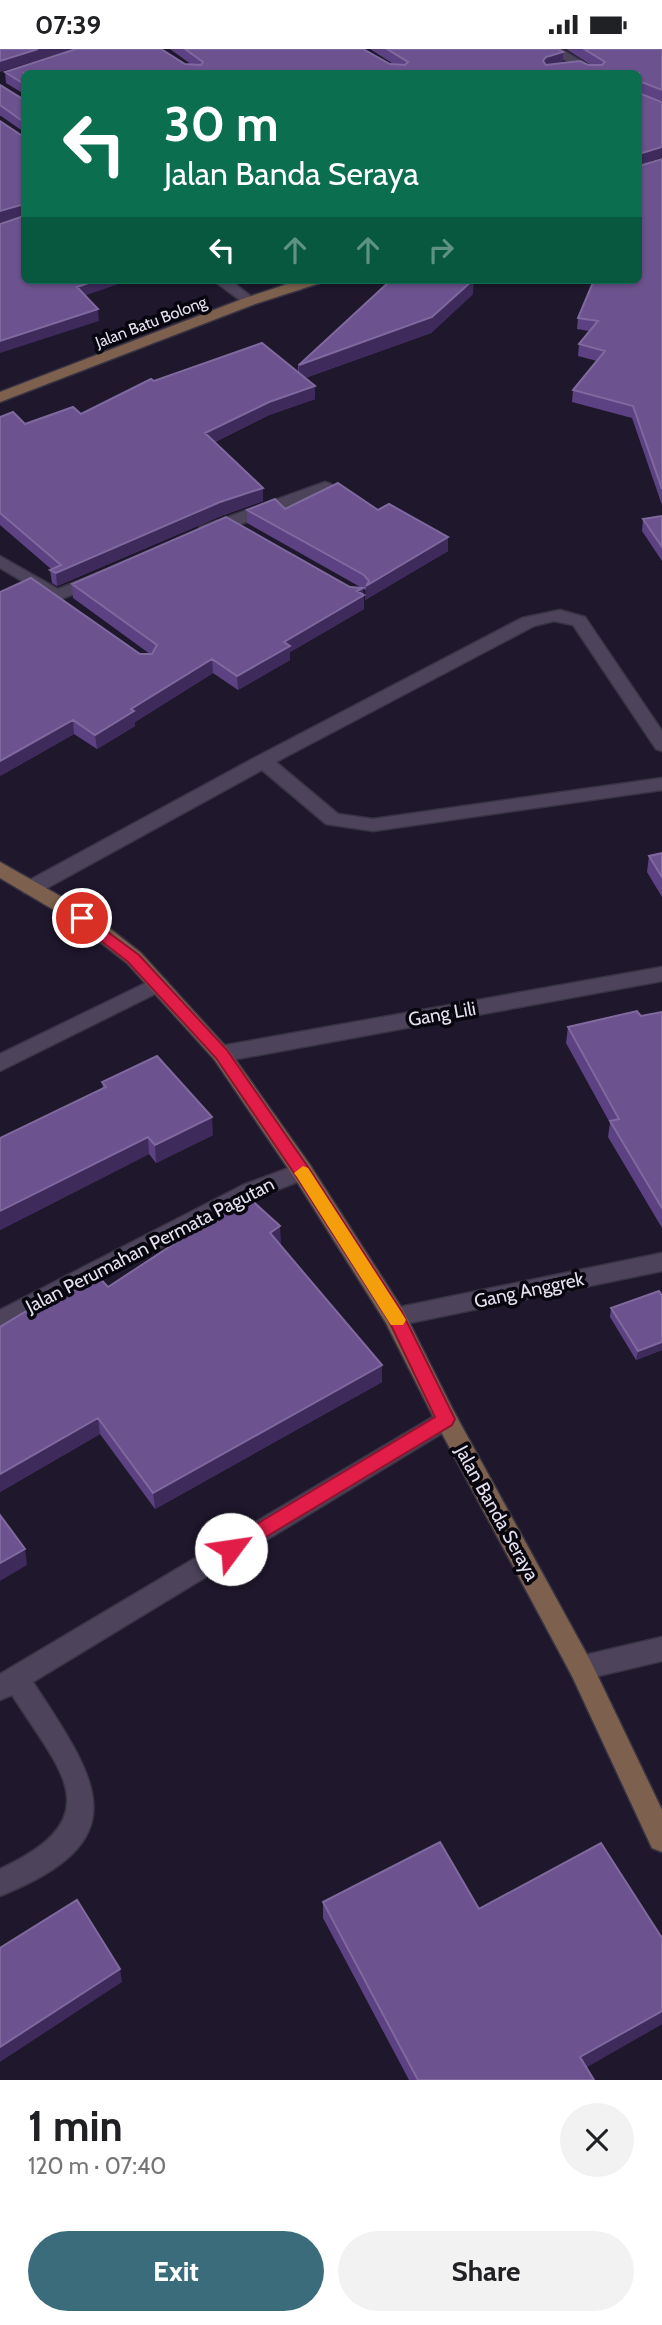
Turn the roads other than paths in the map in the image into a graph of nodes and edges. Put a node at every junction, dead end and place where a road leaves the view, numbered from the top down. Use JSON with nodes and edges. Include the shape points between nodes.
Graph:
{"nodes":[{"id":1,"x":552,"y":49,"type":"edge"},
{"id":2,"x":579,"y":65,"type":"junction"},
{"id":3,"x":564,"y":70,"type":"edge"},
{"id":4,"x":589,"y":70,"type":"edge"},
{"id":5,"x":225,"y":284,"type":"edge"},
{"id":6,"x":288,"y":284,"type":"edge"},
{"id":7,"x":250,"y":302,"type":"junction"},
{"id":8,"x":0,"y":397,"type":"edge"},
{"id":9,"x":325,"y":487,"type":"edge"},
{"id":10,"x":228,"y":522,"type":"junction"},
{"id":11,"x":251,"y":535,"type":"edge"},
{"id":12,"x":191,"y":538,"type":"edge"},
{"id":13,"x":0,"y":561,"type":"edge"},
{"id":14,"x":118,"y":570,"type":"edge"},
{"id":15,"x":662,"y":745,"type":"edge"},
{"id":16,"x":263,"y":761,"type":"junction"},
{"id":17,"x":662,"y":784,"type":"edge"},
{"id":18,"x":0,"y":869,"type":"edge"},
{"id":19,"x":31,"y":888,"type":"junction"},
{"id":20,"x":662,"y":974,"type":"edge"},
{"id":21,"x":158,"y":984,"type":"junction"},
{"id":22,"x":222,"y":1054,"type":"junction"},
{"id":23,"x":0,"y":1063,"type":"edge"},
{"id":24,"x":302,"y":1171,"type":"junction"},
{"id":25,"x":662,"y":1262,"type":"edge"},
{"id":26,"x":396,"y":1317,"type":"junction"},
{"id":27,"x":0,"y":1321,"type":"edge"},
{"id":28,"x":446,"y":1419,"type":"junction"},
{"id":29,"x":662,"y":1649,"type":"edge"},
{"id":30,"x":582,"y":1668,"type":"junction"},
{"id":31,"x":8,"y":1684,"type":"edge"},
{"id":32,"x":662,"y":1839,"type":"edge"},
{"id":33,"x":0,"y":1883,"type":"edge"}],
"edges":[{"from":1,"to":2,"type":"street"},
{"from":2,"to":3,"type":"street"},
{"from":2,"to":4,"type":"street"},
{"from":5,"to":7,"type":"street"},
{"from":6,"to":7,"type":"street","name":"Jalan Batu Bolong"},
{"from":7,"to":8,"type":"street","name":"Jalan Batu Bolong"},
{"from":9,"to":10,"type":"street"},
{"from":10,"to":11,"type":"street"},
{"from":10,"to":12,"type":"street"},
{"from":13,"to":14,"type":"street","via":[[62,600]]},
{"from":15,"to":16,"type":"street","via":[[579,621],[567,615],[547,615]]},
{"from":16,"to":17,"type":"street","via":[[333,820],[350,824],[373,825]]},
{"from":16,"to":19,"type":"street"},
{"from":18,"to":19,"type":"street","name":"Jalan Banda Seraya"},
{"from":19,"to":21,"type":"street","name":"Jalan Banda Seraya","via":[[82,918],[134,958]]},
{"from":20,"to":22,"type":"street","name":"Gang Lili"},
{"from":21,"to":22,"type":"street","name":"Jalan Banda Seraya"},
{"from":21,"to":23,"type":"street"},
{"from":22,"to":24,"type":"street","name":"Jalan Banda Seraya"},
{"from":24,"to":26,"type":"street","name":"Jalan Banda Seraya"},
{"from":24,"to":27,"type":"street","name":"Jalan Perumahan Permata Pagutan","via":[[251,1191]]},
{"from":25,"to":26,"type":"street","name":"Gang Anggrek"},
{"from":26,"to":28,"type":"street","name":"Jalan Banda Seraya"},
{"from":28,"to":30,"type":"street","name":"Jalan Banda Seraya"},
{"from":28,"to":31,"type":"street"},
{"from":29,"to":30,"type":"street"},
{"from":30,"to":32,"type":"street","name":"Jalan Banda Seraya"},
{"from":31,"to":33,"type":"street","via":[[76,1774],[82,1804],[76,1826],[62,1845]]}]}
